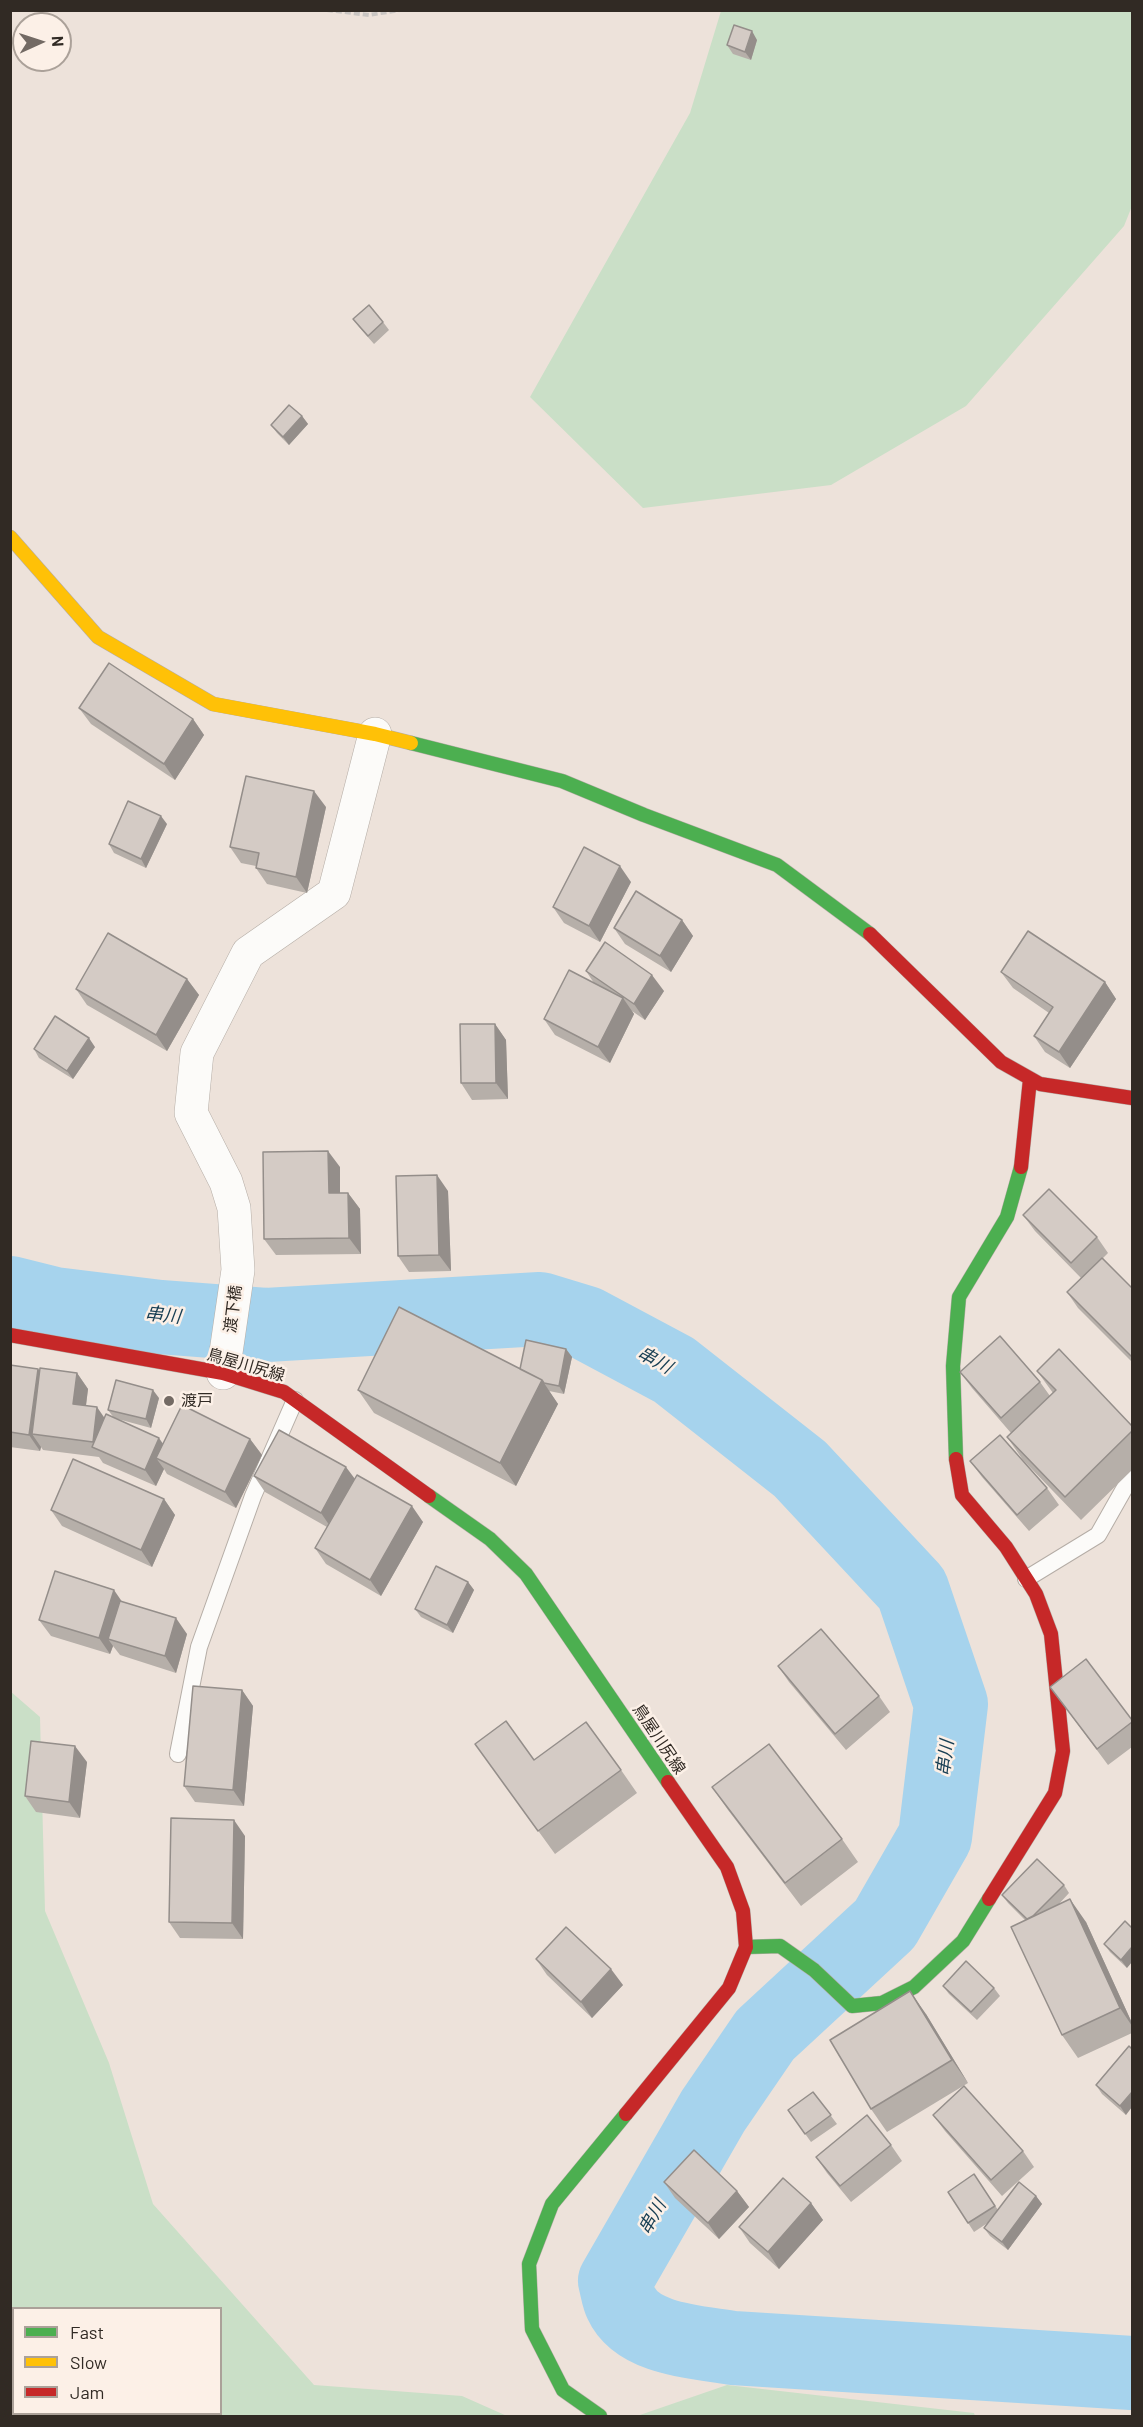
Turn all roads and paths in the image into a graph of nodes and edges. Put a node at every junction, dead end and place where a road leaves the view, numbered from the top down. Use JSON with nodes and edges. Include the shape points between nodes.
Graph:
{"nodes":[{"id":1,"x":327,"y":10,"type":"edge"},
{"id":2,"x":400,"y":10,"type":"edge"},
{"id":3,"x":11,"y":539,"type":"edge"},
{"id":4,"x":375,"y":734,"type":"junction"},
{"id":5,"x":1030,"y":1079,"type":"junction"},
{"id":6,"x":1132,"y":1098,"type":"edge"},
{"id":7,"x":10,"y":1335,"type":"edge"},
{"id":8,"x":225,"y":1360,"type":"junction"},
{"id":9,"x":296,"y":1400,"type":"junction"},
{"id":10,"x":1132,"y":1475,"type":"edge"},
{"id":11,"x":1026,"y":1579,"type":"junction"},
{"id":12,"x":178,"y":1754,"type":"dead end"},
{"id":13,"x":747,"y":1947,"type":"junction"},
{"id":14,"x":600,"y":2416,"type":"edge"}],
"edges":[{"from":1,"to":2,"type":"path","via":[[369,15]]},
{"from":3,"to":4,"type":"street","via":[[98,637],[213,704]]},
{"from":4,"to":5,"type":"street","via":[[562,781],[777,865],[862,927],[1001,1062]]},
{"from":4,"to":8,"type":"street","name":"渡下橋","via":[[334,893],[248,953],[197,1053],[191,1113],[234,1208],[238,1270]]},
{"from":5,"to":6,"type":"street","via":[[1040,1084]]},
{"from":5,"to":11,"type":"street","via":[[1022,1162],[1007,1217],[959,1297],[953,1366],[956,1463],[962,1495],[1006,1547]]},
{"from":7,"to":8,"type":"street","name":"鳥屋川尻線"},
{"from":8,"to":9,"type":"street","name":"鳥屋川尻線"},
{"from":9,"to":12,"type":"lane","via":[[253,1496],[199,1647]]},
{"from":9,"to":13,"type":"street","name":"鳥屋川尻線","via":[[490,1539],[526,1574],[727,1867],[742,1911]]},
{"from":10,"to":11,"type":"lane","via":[[1098,1535]]},
{"from":11,"to":13,"type":"street","via":[[1051,1634],[1063,1751],[1055,1793],[963,1941],[914,1987],[882,2003],[852,2006],[814,1970],[780,1946]]},
{"from":13,"to":14,"type":"street","via":[[729,1988],[552,2204],[529,2264],[532,2329],[563,2390]]}]}
